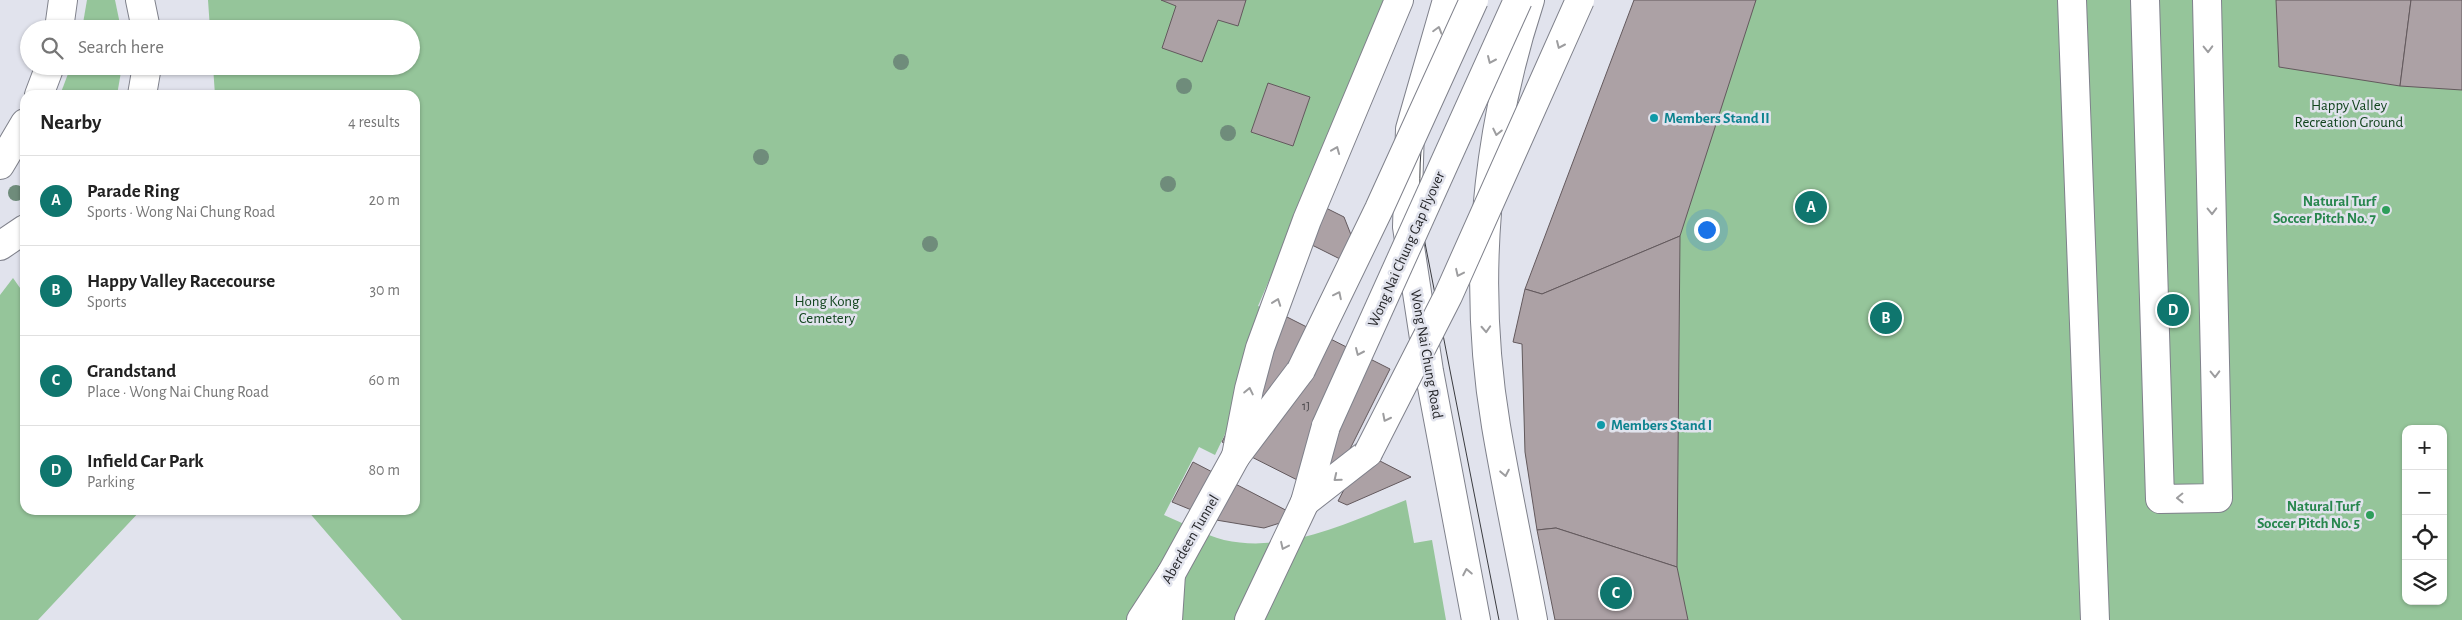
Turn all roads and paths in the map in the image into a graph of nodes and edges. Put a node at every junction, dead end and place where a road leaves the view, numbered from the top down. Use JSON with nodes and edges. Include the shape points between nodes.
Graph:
{"nodes":[{"id":1,"x":63,"y":0,"type":"edge"},
{"id":2,"x":140,"y":0,"type":"edge"},
{"id":3,"x":1399,"y":0,"type":"edge"},
{"id":4,"x":1447,"y":0,"type":"edge"},
{"id":5,"x":1474,"y":0,"type":"edge"},
{"id":6,"x":1518,"y":0,"type":"edge"},
{"id":7,"x":1530,"y":0,"type":"edge"},
{"id":8,"x":1580,"y":0,"type":"edge"},
{"id":9,"x":2072,"y":0,"type":"edge"},
{"id":10,"x":2145,"y":0,"type":"edge"},
{"id":11,"x":2207,"y":0,"type":"edge"},
{"id":12,"x":60,"y":20,"type":"edge"},
{"id":13,"x":144,"y":20,"type":"edge"},
{"id":14,"x":47,"y":75,"type":"edge"},
{"id":15,"x":145,"y":75,"type":"edge"},
{"id":16,"x":41,"y":90,"type":"edge"},
{"id":17,"x":143,"y":90,"type":"edge"},
{"id":18,"x":20,"y":131,"type":"edge"},
{"id":19,"x":0,"y":165,"type":"edge"},
{"id":20,"x":20,"y":233,"type":"edge"},
{"id":21,"x":0,"y":246,"type":"edge"},
{"id":22,"x":1236,"y":456,"type":"junction"},
{"id":23,"x":1305,"y":502,"type":"junction"},
{"id":24,"x":1175,"y":566,"type":"junction"},
{"id":25,"x":1251,"y":616,"type":"edge"},
{"id":26,"x":1141,"y":620,"type":"edge"},
{"id":27,"x":1168,"y":620,"type":"edge"},
{"id":28,"x":1476,"y":620,"type":"edge"},
{"id":29,"x":1533,"y":620,"type":"edge"},
{"id":30,"x":2095,"y":620,"type":"edge"}],
"edges":[{"from":1,"to":12,"type":"main road"},
{"from":2,"to":13,"type":"main road"},
{"from":22,"to":3,"type":"main road","one_way":true,"via":[[1260,348],[1307,220]]},
{"from":28,"to":4,"type":"main road","name":"Wong Nai Chung Road","one_way":true,"via":[[1429,371],[1407,227],[1410,129]]},
{"from":22,"to":5,"type":"main road","one_way":true,"bridge":true,"via":[[1301,370]]},
{"from":6,"to":23,"type":"main road","name":"Wong Nai Chung Gap Flyover","one_way":true,"bridge":true,"via":[[1326,426]]},
{"from":7,"to":29,"type":"main road","one_way":true,"via":[[1495,141],[1487,203],[1484,277],[1488,359],[1496,425]]},
{"from":8,"to":23,"type":"main road","one_way":true,"bridge":true,"via":[[1456,279],[1368,453]]},
{"from":9,"to":30,"type":"main road"},
{"from":11,"to":10,"type":"main road","one_way":true,"via":[[2218,498],[2160,499]]},
{"from":14,"to":16,"type":"main road"},
{"from":15,"to":17,"type":"main road"},
{"from":18,"to":19,"type":"main road"},
{"from":20,"to":21,"type":"main road"},
{"from":22,"to":24,"type":"main road","name":"Aberdeen Tunnel"},
{"from":23,"to":25,"type":"main road","one_way":true},
{"from":24,"to":26,"type":"main road","name":"Aberdeen Tunnel"},
{"from":24,"to":27,"type":"main road"}]}
